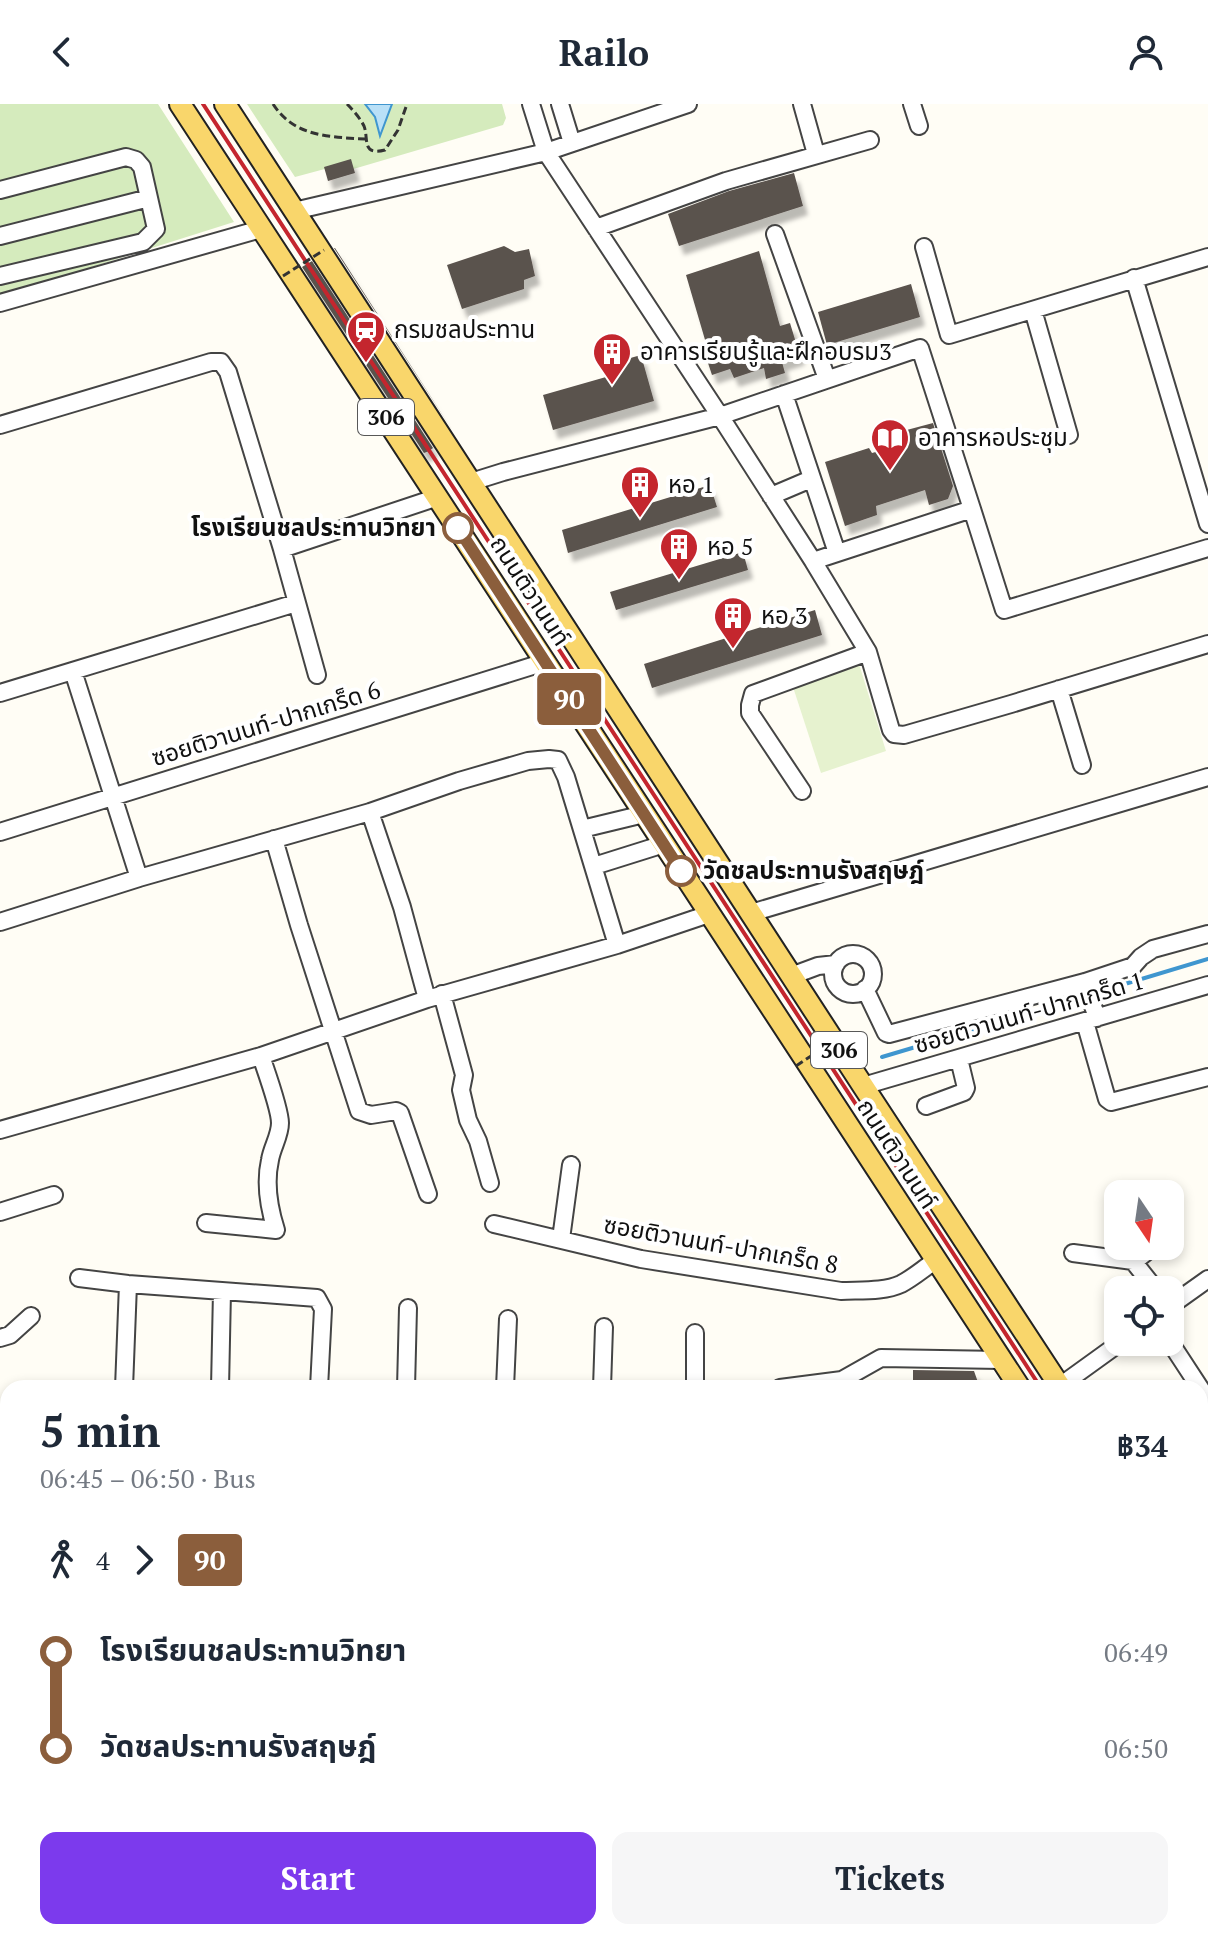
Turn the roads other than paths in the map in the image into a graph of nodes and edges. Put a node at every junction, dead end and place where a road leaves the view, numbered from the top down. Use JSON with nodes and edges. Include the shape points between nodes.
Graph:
{"nodes":[{"id":1,"x":180,"y":104,"type":"edge"},
{"id":2,"x":225,"y":104,"type":"edge"},
{"id":3,"x":531,"y":104,"type":"edge"},
{"id":4,"x":560,"y":104,"type":"edge"},
{"id":5,"x":688,"y":104,"type":"edge"},
{"id":6,"x":802,"y":104,"type":"edge"},
{"id":7,"x":912,"y":104,"type":"edge"},
{"id":8,"x":919,"y":126,"type":"dead end"},
{"id":9,"x":870,"y":140,"type":"dead end"},
{"id":10,"x":572,"y":143,"type":"junction"},
{"id":11,"x":546,"y":152,"type":"junction"},
{"id":12,"x":816,"y":154,"type":"junction"},
{"id":13,"x":0,"y":190,"type":"edge"},
{"id":14,"x":149,"y":198,"type":"junction"},
{"id":15,"x":294,"y":211,"type":"junction"},
{"id":16,"x":596,"y":228,"type":"junction"},
{"id":17,"x":261,"y":229,"type":"junction"},
{"id":18,"x":775,"y":234,"type":"dead end"},
{"id":19,"x":0,"y":236,"type":"edge"},
{"id":20,"x":924,"y":247,"type":"dead end"},
{"id":21,"x":1208,"y":257,"type":"edge"},
{"id":22,"x":0,"y":276,"type":"edge"},
{"id":23,"x":1134,"y":278,"type":"junction"},
{"id":24,"x":0,"y":303,"type":"edge"},
{"id":25,"x":1033,"y":310,"type":"junction"},
{"id":26,"x":827,"y":379,"type":"junction"},
{"id":27,"x":784,"y":394,"type":"junction"},
{"id":28,"x":720,"y":416,"type":"junction"},
{"id":29,"x":0,"y":425,"type":"edge"},
{"id":30,"x":1069,"y":435,"type":"dead end"},
{"id":31,"x":811,"y":479,"type":"junction"},
{"id":32,"x":471,"y":482,"type":"junction"},
{"id":33,"x":771,"y":496,"type":"junction"},
{"id":34,"x":438,"y":497,"type":"junction"},
{"id":35,"x":972,"y":509,"type":"junction"},
{"id":36,"x":1208,"y":524,"type":"edge"},
{"id":37,"x":1208,"y":548,"type":"edge"},
{"id":38,"x":282,"y":549,"type":"junction"},
{"id":39,"x":837,"y":553,"type":"junction"},
{"id":40,"x":813,"y":561,"type":"junction"},
{"id":41,"x":296,"y":603,"type":"junction"},
{"id":42,"x":1208,"y":644,"type":"edge"},
{"id":43,"x":868,"y":652,"type":"junction"},
{"id":44,"x":545,"y":662,"type":"junction"},
{"id":45,"x":73,"y":671,"type":"junction"},
{"id":46,"x":317,"y":675,"type":"dead end"},
{"id":47,"x":1059,"y":689,"type":"junction"},
{"id":48,"x":0,"y":693,"type":"edge"},
{"id":49,"x":621,"y":713,"type":"junction"},
{"id":50,"x":591,"y":732,"type":"junction"},
{"id":51,"x":1082,"y":765,"type":"dead end"},
{"id":52,"x":1208,"y":777,"type":"edge"},
{"id":53,"x":802,"y":791,"type":"dead end"},
{"id":54,"x":114,"y":804,"type":"junction"},
{"id":55,"x":370,"y":812,"type":"junction"},
{"id":56,"x":644,"y":814,"type":"junction"},
{"id":57,"x":582,"y":829,"type":"junction"},
{"id":58,"x":0,"y":832,"type":"edge"},
{"id":59,"x":274,"y":839,"type":"junction"},
{"id":60,"x":664,"y":844,"type":"junction"},
{"id":61,"x":594,"y":866,"type":"junction"},
{"id":62,"x":139,"y":878,"type":"junction"},
{"id":63,"x":747,"y":906,"type":"junction"},
{"id":64,"x":709,"y":914,"type":"junction"},
{"id":65,"x":0,"y":922,"type":"edge"},
{"id":66,"x":1208,"y":934,"type":"edge"},
{"id":67,"x":617,"y":945,"type":"junction"},
{"id":68,"x":836,"y":964,"type":"junction"},
{"id":69,"x":791,"y":976,"type":"junction"},
{"id":70,"x":1085,"y":982,"type":"junction"},
{"id":71,"x":1208,"y":985,"type":"edge"},
{"id":72,"x":865,"y":989,"type":"junction"},
{"id":73,"x":435,"y":996,"type":"junction"},
{"id":74,"x":1091,"y":1020,"type":"junction"},
{"id":75,"x":335,"y":1030,"type":"junction"},
{"id":76,"x":261,"y":1056,"type":"junction"},
{"id":77,"x":959,"y":1059,"type":"junction"},
{"id":78,"x":1208,"y":1077,"type":"edge"},
{"id":79,"x":863,"y":1086,"type":"junction"},
{"id":80,"x":926,"y":1106,"type":"dead end"},
{"id":81,"x":0,"y":1130,"type":"edge"},
{"id":82,"x":571,"y":1165,"type":"dead end"},
{"id":83,"x":490,"y":1183,"type":"dead end"},
{"id":84,"x":428,"y":1194,"type":"dead end"},
{"id":85,"x":54,"y":1195,"type":"dead end"},
{"id":86,"x":0,"y":1212,"type":"edge"},
{"id":87,"x":206,"y":1223,"type":"dead end"},
{"id":88,"x":494,"y":1224,"type":"dead end"},
{"id":89,"x":561,"y":1239,"type":"junction"},
{"id":90,"x":1073,"y":1253,"type":"dead end"},
{"id":91,"x":1136,"y":1260,"type":"edge"},
{"id":92,"x":935,"y":1261,"type":"junction"},
{"id":93,"x":1134,"y":1262,"type":"junction"},
{"id":94,"x":1145,"y":1276,"type":"edge"},
{"id":95,"x":79,"y":1278,"type":"dead end"},
{"id":96,"x":1208,"y":1279,"type":"edge"},
{"id":97,"x":128,"y":1284,"type":"junction"},
{"id":98,"x":222,"y":1291,"type":"junction"},
{"id":99,"x":1184,"y":1296,"type":"edge"},
{"id":100,"x":408,"y":1308,"type":"dead end"},
{"id":101,"x":31,"y":1316,"type":"dead end"},
{"id":102,"x":508,"y":1319,"type":"dead end"},
{"id":103,"x":604,"y":1327,"type":"dead end"},
{"id":104,"x":695,"y":1333,"type":"dead end"},
{"id":105,"x":0,"y":1338,"type":"edge"},
{"id":106,"x":1104,"y":1355,"type":"edge"},
{"id":107,"x":1179,"y":1356,"type":"edge"},
{"id":108,"x":1001,"y":1360,"type":"junction"},
{"id":109,"x":124,"y":1380,"type":"edge"},
{"id":110,"x":220,"y":1380,"type":"edge"},
{"id":111,"x":319,"y":1380,"type":"edge"},
{"id":112,"x":406,"y":1380,"type":"edge"},
{"id":113,"x":505,"y":1380,"type":"edge"},
{"id":114,"x":602,"y":1380,"type":"edge"},
{"id":115,"x":695,"y":1380,"type":"edge"},
{"id":116,"x":842,"y":1380,"type":"edge"},
{"id":117,"x":1015,"y":1380,"type":"edge"},
{"id":118,"x":1055,"y":1380,"type":"edge"},
{"id":119,"x":1069,"y":1380,"type":"edge"},
{"id":120,"x":1195,"y":1380,"type":"edge"}],
"edges":[{"from":1,"to":17,"type":"main road","name":"ถนนติวานนท์","number":"306"},
{"from":2,"to":15,"type":"main road","name":"ถนนติวานนท์","number":"306"},
{"from":3,"to":11,"type":"street"},
{"from":4,"to":10,"type":"street"},
{"from":5,"to":10,"type":"street"},
{"from":6,"to":12,"type":"street"},
{"from":7,"to":8,"type":"street"},
{"from":9,"to":12,"type":"street"},
{"from":10,"to":11,"type":"street"},
{"from":11,"to":15,"type":"street"},
{"from":11,"to":16,"type":"street"},
{"from":12,"to":16,"type":"street"},
{"from":13,"to":14,"type":"street","via":[[126,157],[142,167]]},
{"from":14,"to":19,"type":"street"},
{"from":14,"to":22,"type":"street","via":[[156,229],[143,242]]},
{"from":15,"to":32,"type":"main road","name":"ถนนติวานนท์","number":"306"},
{"from":16,"to":28,"type":"street"},
{"from":17,"to":24,"type":"street"},
{"from":17,"to":34,"type":"main road","name":"ถนนติวานนท์","number":"306"},
{"from":18,"to":26,"type":"street"},
{"from":20,"to":25,"type":"street","via":[[949,335]]},
{"from":21,"to":23,"type":"street"},
{"from":23,"to":25,"type":"street"},
{"from":23,"to":36,"type":"street"},
{"from":25,"to":30,"type":"street"},
{"from":26,"to":27,"type":"street"},
{"from":26,"to":35,"type":"street","via":[[920,348]]},
{"from":27,"to":28,"type":"street"},
{"from":27,"to":31,"type":"street"},
{"from":28,"to":32,"type":"street"},
{"from":28,"to":33,"type":"street"},
{"from":29,"to":38,"type":"street","via":[[221,362]]},
{"from":31,"to":33,"type":"street"},
{"from":31,"to":39,"type":"street"},
{"from":32,"to":49,"type":"main road","name":"ถนนติวานนท์","number":"306"},
{"from":33,"to":40,"type":"street"},
{"from":34,"to":38,"type":"street"},
{"from":34,"to":44,"type":"main road","name":"ถนนติวานนท์","number":"306"},
{"from":35,"to":37,"type":"street","via":[[1004,610]]},
{"from":35,"to":39,"type":"street"},
{"from":38,"to":41,"type":"street"},
{"from":39,"to":40,"type":"street"},
{"from":40,"to":43,"type":"street"},
{"from":41,"to":45,"type":"street"},
{"from":41,"to":46,"type":"street"},
{"from":42,"to":47,"type":"street"},
{"from":43,"to":47,"type":"street","via":[[894,734]]},
{"from":43,"to":53,"type":"street","via":[[753,694],[750,713]]},
{"from":44,"to":50,"type":"main road","name":"ถนนติวานนท์","number":"306"},
{"from":44,"to":54,"type":"street","name":"ซอยติวานนท์-ปากเกร็ด 6"},
{"from":45,"to":48,"type":"street"},
{"from":45,"to":54,"type":"street"},
{"from":47,"to":51,"type":"street"},
{"from":49,"to":50,"type":"main road"},
{"from":49,"to":63,"type":"main road","name":"ถนนติวานนท์","number":"306"},
{"from":50,"to":56,"type":"main road","name":"ถนนติวานนท์","number":"306"},
{"from":52,"to":63,"type":"street"},
{"from":54,"to":58,"type":"street","name":"ซอยติวานนท์-ปากเกร็ด 6"},
{"from":54,"to":62,"type":"street"},
{"from":55,"to":57,"type":"street","via":[[528,761],[549,759],[560,764]]},
{"from":55,"to":59,"type":"street"},
{"from":55,"to":73,"type":"street"},
{"from":56,"to":57,"type":"street"},
{"from":56,"to":60,"type":"main road","name":"ถนนติวานนท์","number":"306"},
{"from":57,"to":61,"type":"street"},
{"from":59,"to":62,"type":"street"},
{"from":59,"to":75,"type":"street"},
{"from":60,"to":61,"type":"street"},
{"from":60,"to":64,"type":"main road","name":"ถนนติวานนท์","number":"306"},
{"from":61,"to":67,"type":"street"},
{"from":62,"to":65,"type":"street"},
{"from":63,"to":64,"type":"main road"},
{"from":63,"to":69,"type":"main road","name":"ถนนติวานนท์","number":"306"},
{"from":64,"to":67,"type":"street"},
{"from":64,"to":92,"type":"main road","name":"ถนนติวานนท์","number":"306"},
{"from":66,"to":70,"type":"street","via":[[1153,949],[1133,966]]},
{"from":67,"to":73,"type":"street"},
{"from":68,"to":69,"type":"street"},
{"from":68,"to":72,"type":"street","via":[[836,985],[843,992]]},
{"from":68,"to":72,"type":"street","via":[[854,955],[869,962],[873,975]]},
{"from":69,"to":79,"type":"main road","name":"ถนนติวานนท์","number":"306"},
{"from":70,"to":72,"type":"street","via":[[888,1035]]},
{"from":70,"to":74,"type":"street"},
{"from":71,"to":74,"type":"street","name":"ซอยติวานนท์-ปากเกร็ด 1"},
{"from":73,"to":75,"type":"street"},
{"from":73,"to":83,"type":"street","via":[[464,1075],[461,1090],[468,1120]]},
{"from":74,"to":77,"type":"street","name":"ซอยติวานนท์-ปากเกร็ด 1"},
{"from":74,"to":78,"type":"street","via":[[1111,1102]]},
{"from":75,"to":76,"type":"street"},
{"from":75,"to":84,"type":"street","via":[[359,1111],[400,1113]]},
{"from":76,"to":81,"type":"street"},
{"from":76,"to":87,"type":"street","via":[[281,1120],[268,1171],[276,1230]]},
{"from":77,"to":79,"type":"street","name":"ซอยติวานนท์-ปากเกร็ด 1"},
{"from":77,"to":80,"type":"street","via":[[964,1092]]},
{"from":79,"to":118,"type":"main road","name":"ถนนติวานนท์","number":"306"},
{"from":82,"to":89,"type":"street"},
{"from":85,"to":86,"type":"street"},
{"from":88,"to":89,"type":"street","name":"ซอยติวานนท์-ปากเกร็ด 8"},
{"from":89,"to":92,"type":"street","name":"ซอยติวานนท์-ปากเกร็ด 8","via":[[641,1259],[841,1291],[892,1287]]},
{"from":90,"to":93,"type":"street"},
{"from":91,"to":93,"type":"street"},
{"from":92,"to":108,"type":"main road","name":"ถนนติวานนท์","number":"306"},
{"from":93,"to":94,"type":"street"},
{"from":95,"to":97,"type":"street"},
{"from":96,"to":99,"type":"street"},
{"from":97,"to":98,"type":"street"},
{"from":97,"to":109,"type":"street"},
{"from":98,"to":110,"type":"street"},
{"from":98,"to":111,"type":"street","via":[[320,1300]]},
{"from":100,"to":112,"type":"street"},
{"from":101,"to":105,"type":"street"},
{"from":102,"to":113,"type":"street"},
{"from":103,"to":114,"type":"street"},
{"from":104,"to":115,"type":"street"},
{"from":106,"to":119,"type":"street"},
{"from":107,"to":120,"type":"street"},
{"from":108,"to":116,"type":"street","via":[[881,1358]]},
{"from":108,"to":117,"type":"main road","name":"ถนนติวานนท์","number":"306"}]}
